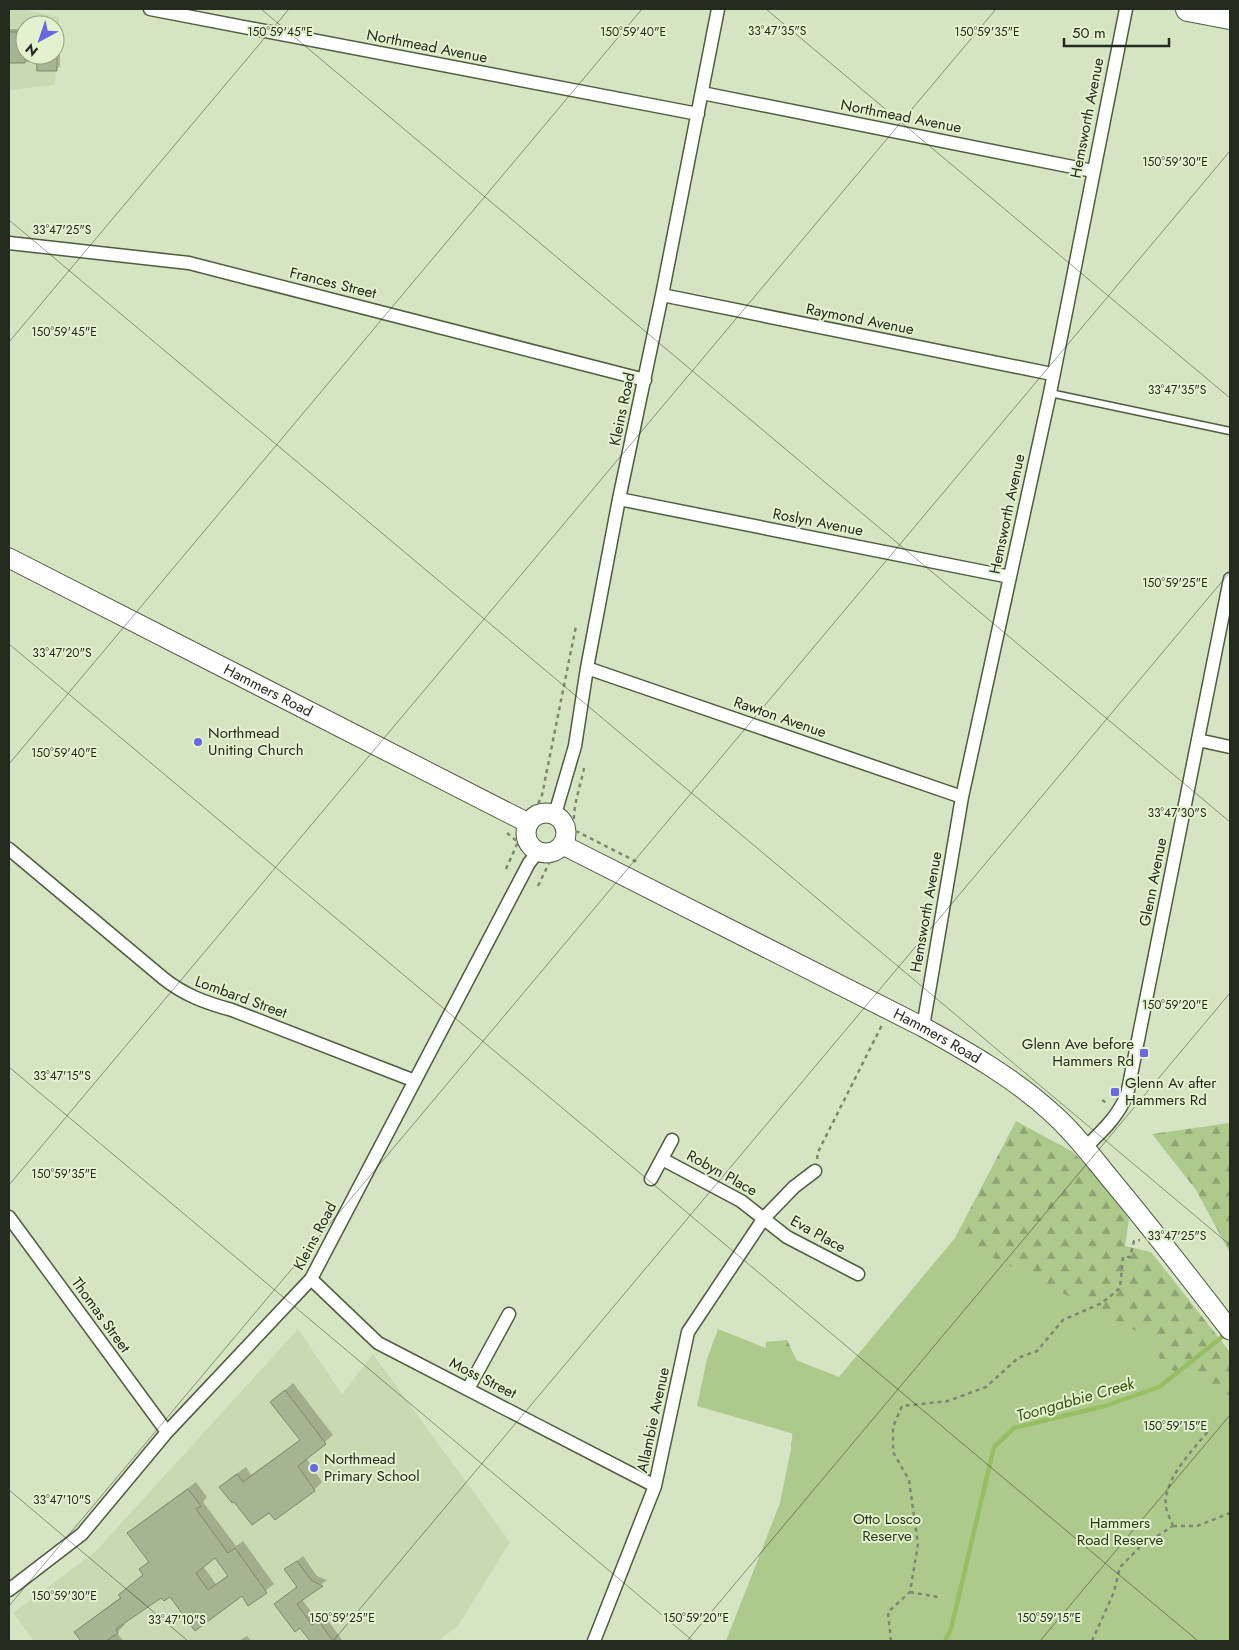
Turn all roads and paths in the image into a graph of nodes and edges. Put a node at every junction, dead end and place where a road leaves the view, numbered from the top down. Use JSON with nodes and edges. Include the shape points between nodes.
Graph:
{"nodes":[{"id":1,"x":150,"y":9,"type":"edge"},
{"id":2,"x":718,"y":9,"type":"edge"},
{"id":3,"x":1126,"y":9,"type":"edge"},
{"id":4,"x":1188,"y":9,"type":"edge"},
{"id":5,"x":1230,"y":17,"type":"edge"},
{"id":6,"x":702,"y":93,"type":"junction"},
{"id":7,"x":698,"y":114,"type":"junction"},
{"id":8,"x":1093,"y":171,"type":"junction"},
{"id":9,"x":9,"y":243,"type":"edge"},
{"id":10,"x":662,"y":295,"type":"junction"},
{"id":11,"x":1052,"y":374,"type":"junction"},
{"id":12,"x":644,"y":380,"type":"junction"},
{"id":13,"x":1050,"y":393,"type":"junction"},
{"id":14,"x":1230,"y":431,"type":"edge"},
{"id":15,"x":619,"y":498,"type":"junction"},
{"id":16,"x":9,"y":558,"type":"edge"},
{"id":17,"x":1010,"y":577,"type":"junction"},
{"id":18,"x":1230,"y":579,"type":"edge"},
{"id":19,"x":1226,"y":625,"type":"edge"},
{"id":20,"x":576,"y":626,"type":"dead end"},
{"id":21,"x":587,"y":668,"type":"junction"},
{"id":22,"x":1198,"y":740,"type":"junction"},
{"id":23,"x":1230,"y":747,"type":"edge"},
{"id":24,"x":584,"y":768,"type":"dead end"},
{"id":25,"x":962,"y":797,"type":"junction"},
{"id":26,"x":524,"y":804,"type":"dead end"},
{"id":27,"x":555,"y":814,"type":"junction"},
{"id":28,"x":528,"y":823,"type":"junction"},
{"id":29,"x":507,"y":833,"type":"dead end"},
{"id":30,"x":9,"y":849,"type":"edge"},
{"id":31,"x":538,"y":852,"type":"junction"},
{"id":32,"x":560,"y":853,"type":"junction"},
{"id":33,"x":639,"y":863,"type":"dead end"},
{"id":34,"x":506,"y":869,"type":"dead end"},
{"id":35,"x":538,"y":886,"type":"dead end"},
{"id":36,"x":889,"y":1010,"type":"junction"},
{"id":37,"x":923,"y":1027,"type":"junction"},
{"id":38,"x":415,"y":1081,"type":"junction"},
{"id":39,"x":1102,"y":1100,"type":"dead end"},
{"id":40,"x":1108,"y":1104,"type":"dead end"},
{"id":41,"x":672,"y":1140,"type":"dead end"},
{"id":42,"x":1085,"y":1148,"type":"junction"},
{"id":43,"x":662,"y":1159,"type":"junction"},
{"id":44,"x":815,"y":1171,"type":"joint"},
{"id":45,"x":651,"y":1179,"type":"dead end"},
{"id":46,"x":9,"y":1217,"type":"edge"},
{"id":47,"x":764,"y":1218,"type":"junction"},
{"id":48,"x":1133,"y":1243,"type":"dead end"},
{"id":49,"x":858,"y":1274,"type":"dead end"},
{"id":50,"x":311,"y":1279,"type":"junction"},
{"id":51,"x":509,"y":1314,"type":"dead end"},
{"id":52,"x":1230,"y":1330,"type":"edge"},
{"id":53,"x":468,"y":1389,"type":"junction"},
{"id":54,"x":1210,"y":1429,"type":"dead end"},
{"id":55,"x":167,"y":1432,"type":"junction"},
{"id":56,"x":655,"y":1486,"type":"junction"},
{"id":57,"x":1230,"y":1513,"type":"edge"},
{"id":58,"x":1173,"y":1526,"type":"junction"},
{"id":59,"x":9,"y":1590,"type":"edge"},
{"id":60,"x":910,"y":1592,"type":"junction"},
{"id":61,"x":938,"y":1597,"type":"dead end"},
{"id":62,"x":594,"y":1641,"type":"edge"},
{"id":63,"x":891,"y":1641,"type":"edge"},
{"id":64,"x":1092,"y":1641,"type":"edge"}],
"edges":[{"from":1,"to":7,"type":"street","name":"Northmead Avenue"},
{"from":2,"to":6,"type":"street","name":"Kleins Road"},
{"from":3,"to":8,"type":"street","name":"Hemsworth Avenue"},
{"from":4,"to":5,"type":"highway"},
{"from":6,"to":7,"type":"street","name":"Kleins Road"},
{"from":6,"to":8,"type":"street","name":"Northmead Avenue"},
{"from":7,"to":10,"type":"street","name":"Kleins Road"},
{"from":8,"to":11,"type":"street","name":"Hemsworth Avenue"},
{"from":9,"to":12,"type":"street","name":"Frances Street","via":[[189,263]]},
{"from":10,"to":11,"type":"street","name":"Raymond Avenue"},
{"from":10,"to":12,"type":"street","name":"Kleins Road"},
{"from":11,"to":13,"type":"street","name":"Hemsworth Avenue"},
{"from":12,"to":15,"type":"street","name":"Kleins Road"},
{"from":13,"to":14,"type":"lane"},
{"from":13,"to":17,"type":"street","name":"Hemsworth Avenue"},
{"from":15,"to":17,"type":"street","name":"Roslyn Avenue"},
{"from":15,"to":21,"type":"street","name":"Kleins Road"},
{"from":16,"to":28,"type":"street","name":"Hammers Road"},
{"from":17,"to":25,"type":"street","name":"Hemsworth Avenue"},
{"from":18,"to":19,"type":"street","name":"Glenn Avenue"},
{"from":19,"to":22,"type":"street","name":"Glenn Avenue"},
{"from":20,"to":26,"type":"path","via":[[542,795],[538,804],[531,807]]},
{"from":21,"to":25,"type":"street","name":"Rawton Avenue"},
{"from":21,"to":27,"type":"street","name":"Kleins Road","via":[[575,746]]},
{"from":22,"to":23,"type":"street"},
{"from":22,"to":42,"type":"street","name":"Glenn Avenue","via":[[1127,1095],[1119,1112]]},
{"from":24,"to":33,"type":"path","via":[[574,812],[576,831]]},
{"from":25,"to":37,"type":"street","name":"Hemsworth Avenue"},
{"from":27,"to":28,"type":"street","via":[[537,815]]},
{"from":27,"to":32,"type":"street","via":[[567,834]]},
{"from":28,"to":31,"type":"street","via":[[526,836]]},
{"from":29,"to":34,"type":"path","via":[[518,842]]},
{"from":30,"to":38,"type":"street","name":"Lombard Street","via":[[184,993]]},
{"from":31,"to":32,"type":"street"},
{"from":31,"to":38,"type":"street","name":"Kleins Road","via":[[529,863]]},
{"from":32,"to":35,"type":"path","via":[[550,861]]},
{"from":32,"to":36,"type":"street","name":"Hammers Road"},
{"from":36,"to":37,"type":"street","name":"Hammers Road"},
{"from":36,"to":44,"type":"path","via":[[818,1152]]},
{"from":37,"to":42,"type":"street","name":"Hammers Road","via":[[964,1049],[1020,1087],[1052,1113]]},
{"from":38,"to":50,"type":"street","name":"Kleins Road"},
{"from":39,"to":40,"type":"path"},
{"from":41,"to":43,"type":"street","name":"Robyn Place"},
{"from":42,"to":52,"type":"street","name":"Hammers Road"},
{"from":43,"to":45,"type":"street","name":"Robyn Place"},
{"from":43,"to":47,"type":"street","name":"Robyn Place","via":[[741,1201]]},
{"from":44,"to":47,"type":"street","name":"Allambie Avenue"},
{"from":46,"to":55,"type":"street","name":"Thomas Street"},
{"from":47,"to":49,"type":"street","name":"Eva Place","via":[[787,1237]]},
{"from":47,"to":56,"type":"street","name":"Allambie Avenue","via":[[688,1332]]},
{"from":48,"to":60,"type":"path","via":[[1130,1257],[1123,1257],[1120,1288],[1102,1302],[1063,1320],[1037,1351],[1018,1358],[986,1387],[948,1401],[902,1406],[893,1427],[893,1452],[909,1480],[918,1544]]},
{"from":50,"to":53,"type":"street","name":"Moss Street","via":[[378,1343]]},
{"from":50,"to":55,"type":"street","name":"Kleins Road"},
{"from":51,"to":53,"type":"street"},
{"from":53,"to":56,"type":"street","name":"Moss Street"},
{"from":54,"to":58,"type":"path","via":[[1166,1489],[1166,1508]]},
{"from":55,"to":59,"type":"street","name":"Kleins Road","via":[[82,1534]]},
{"from":56,"to":62,"type":"street","name":"Allambie Avenue"},
{"from":57,"to":58,"type":"path","via":[[1197,1526]]},
{"from":58,"to":64,"type":"path","via":[[1140,1547],[1120,1567],[1114,1592]]},
{"from":60,"to":61,"type":"path"},
{"from":60,"to":63,"type":"path","via":[[888,1612]]}]}
